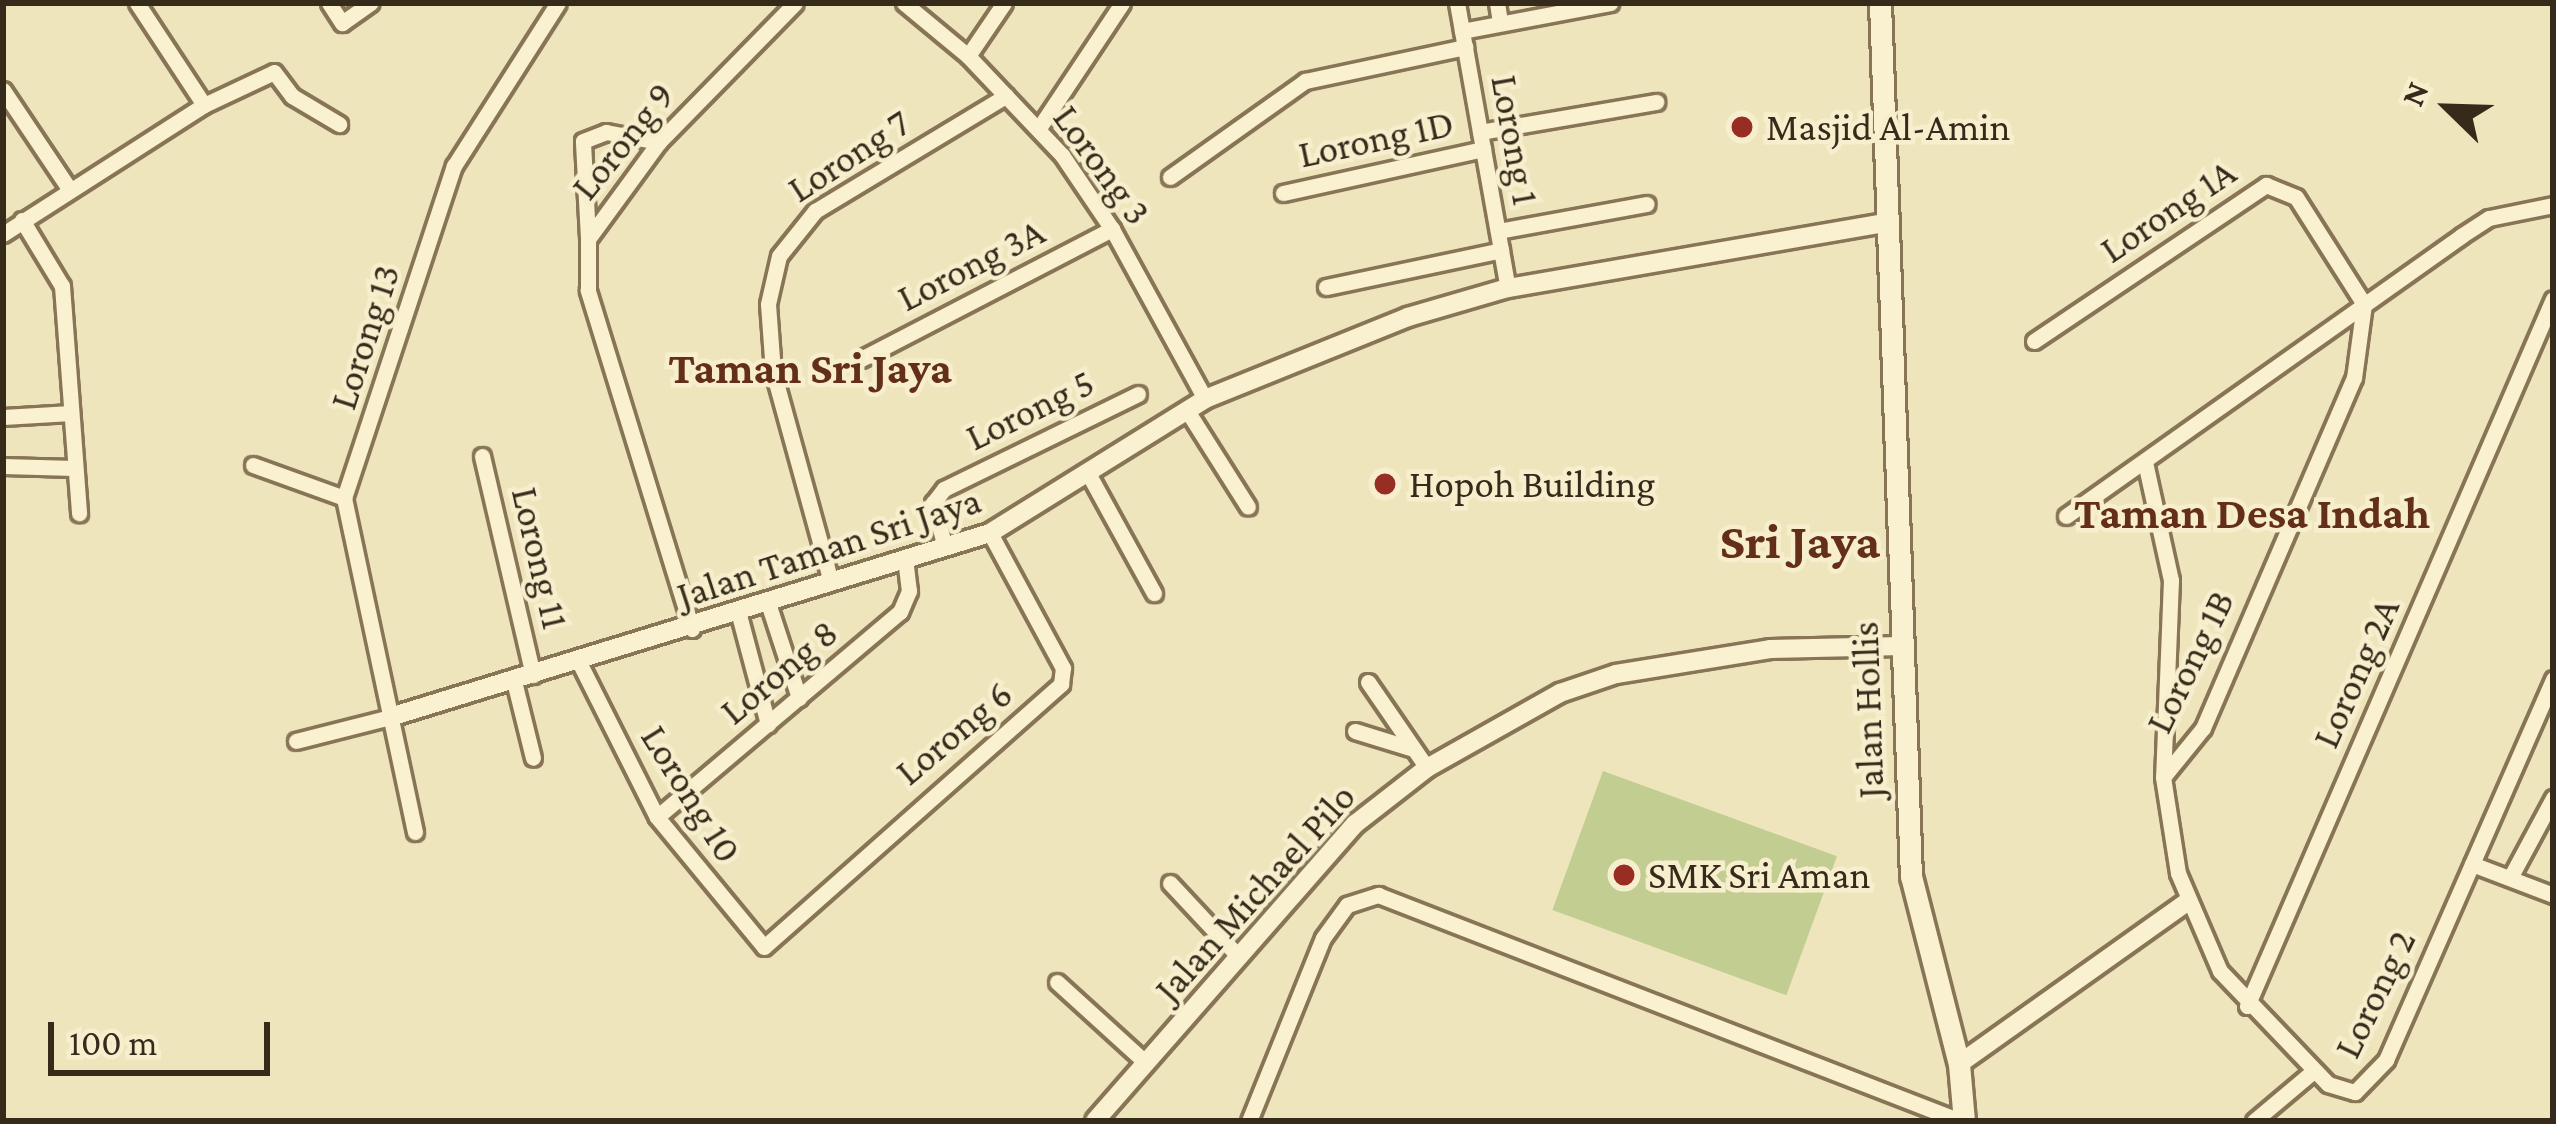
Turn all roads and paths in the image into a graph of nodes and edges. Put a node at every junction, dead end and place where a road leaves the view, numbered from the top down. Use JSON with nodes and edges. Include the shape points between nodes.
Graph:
{"nodes":[{"id":1,"x":137,"y":3,"type":"edge"},
{"id":2,"x":329,"y":3,"type":"edge"},
{"id":3,"x":370,"y":3,"type":"edge"},
{"id":4,"x":559,"y":3,"type":"edge"},
{"id":5,"x":795,"y":3,"type":"edge"},
{"id":6,"x":904,"y":3,"type":"edge"},
{"id":7,"x":1004,"y":3,"type":"edge"},
{"id":8,"x":1122,"y":3,"type":"edge"},
{"id":9,"x":1457,"y":3,"type":"edge"},
{"id":10,"x":1496,"y":3,"type":"edge"},
{"id":11,"x":1880,"y":3,"type":"edge"},
{"id":12,"x":1604,"y":4,"type":"edge"},
{"id":13,"x":1500,"y":23,"type":"junction"},
{"id":14,"x":1463,"y":39,"type":"junction"},
{"id":15,"x":968,"y":56,"type":"junction"},
{"id":16,"x":3,"y":90,"type":"edge"},
{"id":17,"x":1006,"y":96,"type":"junction"},
{"id":18,"x":1656,"y":101,"type":"dead end"},
{"id":19,"x":205,"y":105,"type":"junction"},
{"id":20,"x":339,"y":124,"type":"dead end"},
{"id":21,"x":1039,"y":128,"type":"junction"},
{"id":22,"x":1482,"y":141,"type":"junction"},
{"id":23,"x":659,"y":142,"type":"junction"},
{"id":24,"x":1170,"y":177,"type":"dead end"},
{"id":25,"x":68,"y":187,"type":"junction"},
{"id":26,"x":1283,"y":193,"type":"dead end"},
{"id":27,"x":1647,"y":204,"type":"dead end"},
{"id":28,"x":2553,"y":205,"type":"edge"},
{"id":29,"x":22,"y":220,"type":"junction"},
{"id":30,"x":1886,"y":223,"type":"junction"},
{"id":31,"x":1112,"y":229,"type":"junction"},
{"id":32,"x":1498,"y":231,"type":"junction"},
{"id":33,"x":3,"y":234,"type":"edge"},
{"id":34,"x":588,"y":239,"type":"junction"},
{"id":35,"x":1502,"y":250,"type":"junction"},
{"id":36,"x":1326,"y":287,"type":"dead end"},
{"id":37,"x":1508,"y":288,"type":"junction"},
{"id":38,"x":2553,"y":299,"type":"edge"},
{"id":39,"x":2364,"y":304,"type":"junction"},
{"id":40,"x":2034,"y":341,"type":"dead end"},
{"id":41,"x":861,"y":359,"type":"dead end"},
{"id":42,"x":1138,"y":394,"type":"dead end"},
{"id":43,"x":1196,"y":406,"type":"junction"},
{"id":44,"x":71,"y":412,"type":"junction"},
{"id":45,"x":3,"y":417,"type":"edge"},
{"id":46,"x":482,"y":456,"type":"dead end"},
{"id":47,"x":2145,"y":462,"type":"junction"},
{"id":48,"x":254,"y":465,"type":"dead end"},
{"id":49,"x":3,"y":466,"type":"edge"},
{"id":50,"x":74,"y":468,"type":"junction"},
{"id":51,"x":1088,"y":475,"type":"junction"},
{"id":52,"x":344,"y":498,"type":"junction"},
{"id":53,"x":1248,"y":507,"type":"dead end"},
{"id":54,"x":79,"y":513,"type":"dead end"},
{"id":55,"x":2066,"y":516,"type":"dead end"},
{"id":56,"x":990,"y":533,"type":"junction"},
{"id":57,"x":945,"y":547,"type":"junction"},
{"id":58,"x":905,"y":560,"type":"junction"},
{"id":59,"x":831,"y":582,"type":"junction"},
{"id":60,"x":1154,"y":593,"type":"dead end"},
{"id":61,"x":769,"y":606,"type":"junction"},
{"id":62,"x":739,"y":615,"type":"junction"},
{"id":63,"x":692,"y":628,"type":"junction"},
{"id":64,"x":1902,"y":646,"type":"junction"},
{"id":65,"x":580,"y":664,"type":"junction"},
{"id":66,"x":524,"y":678,"type":"junction"},
{"id":67,"x":2553,"y":679,"type":"edge"},
{"id":68,"x":1368,"y":682,"type":"dead end"},
{"id":69,"x":799,"y":698,"type":"junction"},
{"id":70,"x":390,"y":717,"type":"junction"},
{"id":71,"x":768,"y":724,"type":"junction"},
{"id":72,"x":1355,"y":731,"type":"dead end"},
{"id":73,"x":296,"y":741,"type":"dead end"},
{"id":74,"x":1413,"y":750,"type":"junction"},
{"id":75,"x":532,"y":758,"type":"dead end"},
{"id":76,"x":1426,"y":768,"type":"junction"},
{"id":77,"x":2163,"y":777,"type":"junction"},
{"id":78,"x":2553,"y":798,"type":"edge"},
{"id":79,"x":657,"y":817,"type":"junction"},
{"id":80,"x":415,"y":832,"type":"dead end"},
{"id":81,"x":2472,"y":864,"type":"junction"},
{"id":82,"x":2510,"y":878,"type":"junction"},
{"id":83,"x":1170,"y":883,"type":"dead end"},
{"id":84,"x":2553,"y":895,"type":"edge"},
{"id":85,"x":2188,"y":901,"type":"junction"},
{"id":86,"x":764,"y":947,"type":"joint"},
{"id":87,"x":1238,"y":956,"type":"junction"},
{"id":88,"x":1057,"y":982,"type":"dead end"},
{"id":89,"x":2247,"y":1006,"type":"junction"},
{"id":90,"x":1146,"y":1063,"type":"junction"},
{"id":91,"x":1959,"y":1064,"type":"junction"},
{"id":92,"x":2311,"y":1073,"type":"junction"},
{"id":93,"x":2275,"y":1115,"type":"edge"},
{"id":94,"x":1095,"y":1121,"type":"edge"},
{"id":95,"x":1249,"y":1121,"type":"edge"},
{"id":96,"x":1962,"y":1121,"type":"edge"},
{"id":97,"x":2254,"y":1121,"type":"edge"}],
"edges":[{"from":1,"to":19,"type":"street"},
{"from":2,"to":3,"type":"street","via":[[342,23]]},
{"from":4,"to":52,"type":"street","name":"Lorong 13","via":[[454,166]]},
{"from":5,"to":23,"type":"street","name":"Lorong 9"},
{"from":6,"to":15,"type":"street","name":"Lorong 3"},
{"from":7,"to":15,"type":"street"},
{"from":8,"to":21,"type":"street"},
{"from":9,"to":14,"type":"street","name":"Lorong 1"},
{"from":10,"to":13,"type":"street"},
{"from":11,"to":30,"type":"main road","name":"Jalan Hollis"},
{"from":12,"to":13,"type":"street"},
{"from":13,"to":14,"type":"street"},
{"from":14,"to":22,"type":"street","name":"Lorong 1"},
{"from":14,"to":24,"type":"street","via":[[1305,81]]},
{"from":15,"to":17,"type":"street","name":"Lorong 3"},
{"from":16,"to":25,"type":"street"},
{"from":17,"to":21,"type":"street","name":"Lorong 3"},
{"from":17,"to":59,"type":"street","name":"Lorong 7","via":[[815,211],[779,256],[768,304],[773,372]]},
{"from":18,"to":22,"type":"street","name":"Lorong 1D"},
{"from":19,"to":20,"type":"street","via":[[274,71],[292,96]]},
{"from":19,"to":25,"type":"street"},
{"from":21,"to":31,"type":"street","name":"Lorong 3"},
{"from":22,"to":26,"type":"street","name":"Lorong 1D"},
{"from":22,"to":32,"type":"street","name":"Lorong 1"},
{"from":23,"to":34,"type":"street","name":"Lorong 9"},
{"from":23,"to":34,"type":"street","via":[[606,132],[583,141]]},
{"from":25,"to":29,"type":"street"},
{"from":27,"to":32,"type":"street"},
{"from":28,"to":39,"type":"street","via":[[2488,218]]},
{"from":29,"to":33,"type":"street"},
{"from":29,"to":44,"type":"street","via":[[62,286]]},
{"from":30,"to":37,"type":"street","name":"Jalan Taman Sri Jaya"},
{"from":30,"to":64,"type":"main road","name":"Jalan Hollis"},
{"from":31,"to":41,"type":"street","name":"Lorong 3A"},
{"from":31,"to":43,"type":"street","name":"Lorong 3"},
{"from":32,"to":35,"type":"street","name":"Lorong 1"},
{"from":34,"to":63,"type":"street","name":"Lorong 9","via":[[588,290]]},
{"from":35,"to":36,"type":"street"},
{"from":35,"to":37,"type":"street","name":"Lorong 1"},
{"from":37,"to":43,"type":"street","name":"Jalan Taman Sri Jaya","via":[[1347,339]]},
{"from":38,"to":89,"type":"street","name":"Lorong 2A"},
{"from":39,"to":40,"type":"street","name":"Lorong 1A","via":[[2296,197],[2266,185]]},
{"from":39,"to":47,"type":"street"},
{"from":39,"to":77,"type":"street","name":"Lorong 1B","via":[[2365,340],[2345,397],[2203,728]]},
{"from":42,"to":57,"type":"street","name":"Lorong 5","via":[[944,489],[933,503]]},
{"from":43,"to":51,"type":"street","name":"Jalan Taman Sri Jaya"},
{"from":43,"to":53,"type":"street"},
{"from":44,"to":45,"type":"street"},
{"from":44,"to":50,"type":"street"},
{"from":46,"to":66,"type":"street","name":"Lorong 11"},
{"from":47,"to":55,"type":"street"},
{"from":47,"to":77,"type":"street","via":[[2171,580]]},
{"from":48,"to":52,"type":"street"},
{"from":49,"to":50,"type":"street"},
{"from":50,"to":54,"type":"street"},
{"from":51,"to":56,"type":"street","name":"Jalan Taman Sri Jaya"},
{"from":51,"to":60,"type":"street"},
{"from":52,"to":70,"type":"street"},
{"from":56,"to":57,"type":"street","name":"Jalan Taman Sri Jaya"},
{"from":56,"to":86,"type":"street","name":"Lorong 6","via":[[1056,654],[1061,684]]},
{"from":57,"to":58,"type":"street","name":"Jalan Taman Sri Jaya"},
{"from":58,"to":59,"type":"street","name":"Jalan Taman Sri Jaya"},
{"from":58,"to":69,"type":"street","name":"Lorong 8","via":[[909,591],[900,612]]},
{"from":59,"to":61,"type":"street","name":"Jalan Taman Sri Jaya"},
{"from":61,"to":62,"type":"street","name":"Jalan Taman Sri Jaya"},
{"from":61,"to":69,"type":"street"},
{"from":62,"to":63,"type":"street","name":"Jalan Taman Sri Jaya"},
{"from":62,"to":71,"type":"street"},
{"from":63,"to":65,"type":"street","name":"Jalan Taman Sri Jaya"},
{"from":64,"to":76,"type":"street","name":"Jalan Michael Pilo","via":[[1771,650],[1616,674],[1560,693]]},
{"from":64,"to":91,"type":"main road","name":"Jalan Hollis","via":[[1911,876]]},
{"from":65,"to":66,"type":"street","name":"Jalan Taman Sri Jaya"},
{"from":65,"to":79,"type":"street","name":"Lorong 10"},
{"from":66,"to":70,"type":"street","name":"Jalan Taman Sri Jaya"},
{"from":66,"to":75,"type":"street","name":"Lorong 11"},
{"from":67,"to":81,"type":"street","name":"Lorong 2"},
{"from":68,"to":74,"type":"street"},
{"from":69,"to":71,"type":"street","name":"Lorong 8"},
{"from":70,"to":73,"type":"street"},
{"from":70,"to":80,"type":"street"},
{"from":71,"to":79,"type":"street","name":"Lorong 8"},
{"from":72,"to":74,"type":"street"},
{"from":74,"to":76,"type":"street"},
{"from":76,"to":87,"type":"street","name":"Jalan Michael Pilo","via":[[1355,824]]},
{"from":77,"to":85,"type":"street"},
{"from":78,"to":82,"type":"street"},
{"from":79,"to":86,"type":"street","name":"Lorong 10"},
{"from":81,"to":82,"type":"street"},
{"from":81,"to":92,"type":"street","name":"Lorong 2","via":[[2368,1086],[2344,1090]]},
{"from":82,"to":84,"type":"street"},
{"from":83,"to":87,"type":"street"},
{"from":85,"to":89,"type":"street","name":"Lorong 2","via":[[2214,961]]},
{"from":85,"to":91,"type":"street"},
{"from":87,"to":90,"type":"street","name":"Jalan Michael Pilo"},
{"from":88,"to":90,"type":"street"},
{"from":89,"to":92,"type":"street","name":"Lorong 2"},
{"from":90,"to":94,"type":"street","name":"Jalan Michael Pilo"},
{"from":91,"to":96,"type":"main road","name":"Jalan Hollis"},
{"from":92,"to":93,"type":"street"},
{"from":93,"to":97,"type":"street"},
{"from":95,"to":96,"type":"street","via":[[1323,938],[1347,905],[1378,895]]}]}
